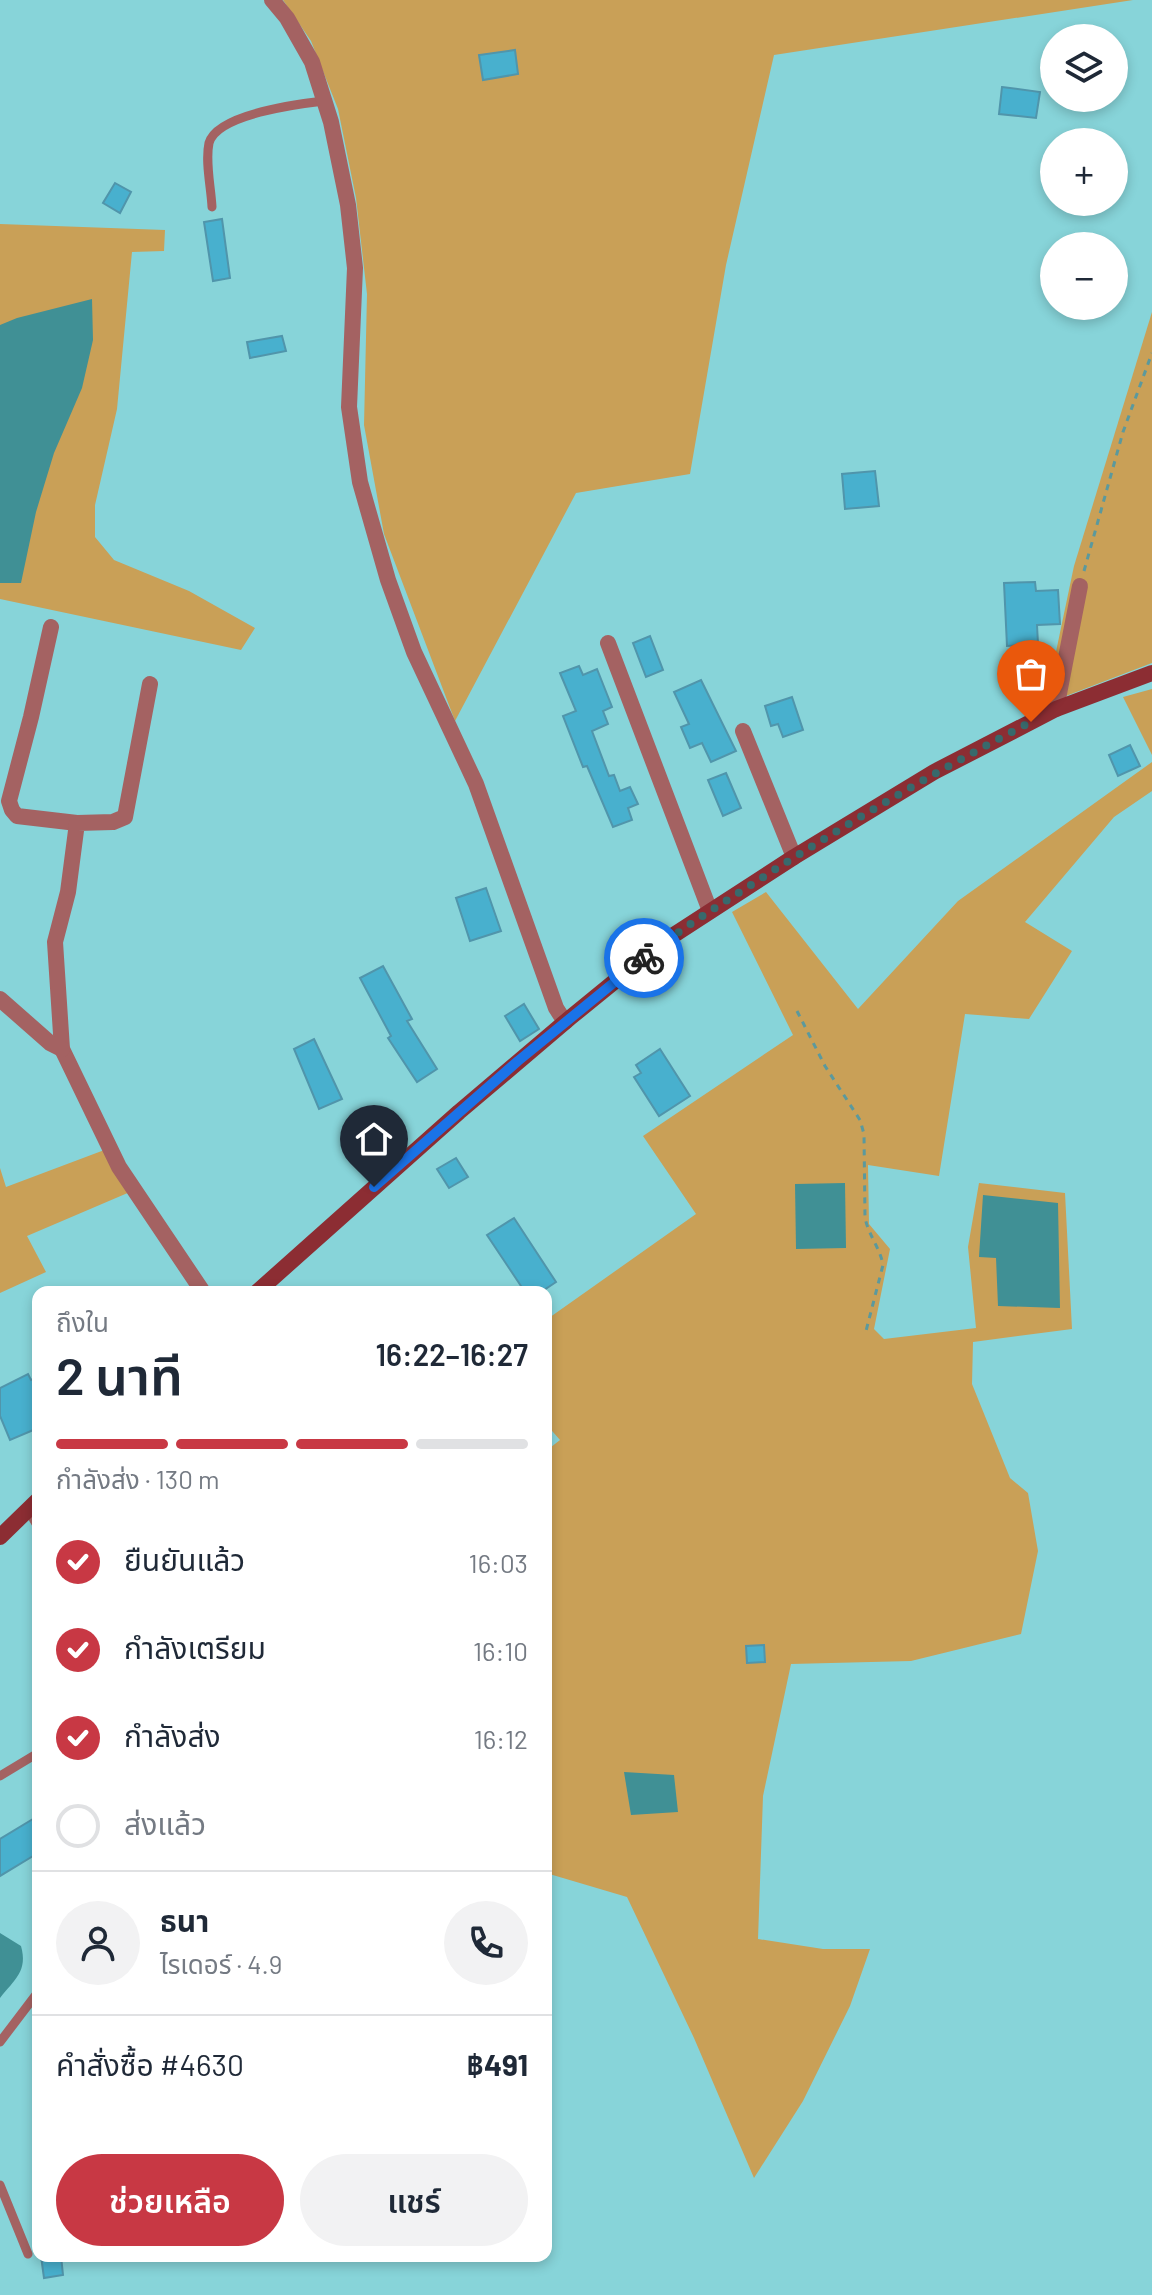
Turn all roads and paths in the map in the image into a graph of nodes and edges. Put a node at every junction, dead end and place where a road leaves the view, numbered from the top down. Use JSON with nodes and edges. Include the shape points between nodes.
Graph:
{"nodes":[{"id":1,"x":272,"y":0,"type":"edge"},
{"id":2,"x":324,"y":101,"type":"junction"},
{"id":3,"x":212,"y":207,"type":"dead end"},
{"id":4,"x":1152,"y":353,"type":"edge"},
{"id":5,"x":1080,"y":586,"type":"joint"},
{"id":6,"x":51,"y":627,"type":"dead end"},
{"id":7,"x":608,"y":643,"type":"dead end"},
{"id":8,"x":1152,"y":673,"type":"edge"},
{"id":9,"x":150,"y":684,"type":"dead end"},
{"id":10,"x":1056,"y":709,"type":"junction"},
{"id":11,"x":743,"y":731,"type":"dead end"},
{"id":12,"x":77,"y":823,"type":"junction"},
{"id":13,"x":794,"y":857,"type":"junction"},
{"id":14,"x":710,"y":911,"type":"junction"},
{"id":15,"x":0,"y":999,"type":"edge"},
{"id":16,"x":797,"y":1011,"type":"dead end"},
{"id":17,"x":565,"y":1022,"type":"junction"},
{"id":18,"x":62,"y":1049,"type":"junction"},
{"id":19,"x":199,"y":1286,"type":"edge"},
{"id":20,"x":264,"y":1286,"type":"edge"},
{"id":21,"x":866,"y":1331,"type":"dead end"},
{"id":22,"x":32,"y":1506,"type":"edge"},
{"id":23,"x":0,"y":1537,"type":"edge"},
{"id":24,"x":32,"y":1757,"type":"edge"},
{"id":25,"x":0,"y":1776,"type":"edge"},
{"id":26,"x":32,"y":2000,"type":"edge"},
{"id":27,"x":0,"y":2042,"type":"edge"},
{"id":28,"x":0,"y":2185,"type":"edge"},
{"id":29,"x":28,"y":2254,"type":"dead end"}],
"edges":[{"from":1,"to":2,"type":"street","via":[[312,62]]},
{"from":2,"to":3,"type":"lane","via":[[290,104],[213,133],[208,146]]},
{"from":2,"to":17,"type":"street","via":[[348,205],[355,268],[349,407],[360,482],[414,652],[476,784]]},
{"from":4,"to":5,"type":"path","via":[[1123,432]]},
{"from":5,"to":10,"type":"street"},
{"from":6,"to":12,"type":"street","via":[[9,801],[17,816]]},
{"from":7,"to":14,"type":"street"},
{"from":8,"to":10,"type":"street"},
{"from":9,"to":12,"type":"street","via":[[125,817]]},
{"from":10,"to":13,"type":"street","via":[[934,772]]},
{"from":11,"to":13,"type":"street"},
{"from":12,"to":18,"type":"street","via":[[55,942]]},
{"from":13,"to":14,"type":"street"},
{"from":14,"to":17,"type":"street"},
{"from":15,"to":18,"type":"street"},
{"from":16,"to":21,"type":"path","via":[[864,1134],[865,1218],[883,1265]]},
{"from":17,"to":20,"type":"street"},
{"from":18,"to":19,"type":"street","via":[[119,1167]]},
{"from":22,"to":23,"type":"street"},
{"from":24,"to":25,"type":"lane"},
{"from":26,"to":27,"type":"lane"},
{"from":28,"to":29,"type":"lane"}]}
